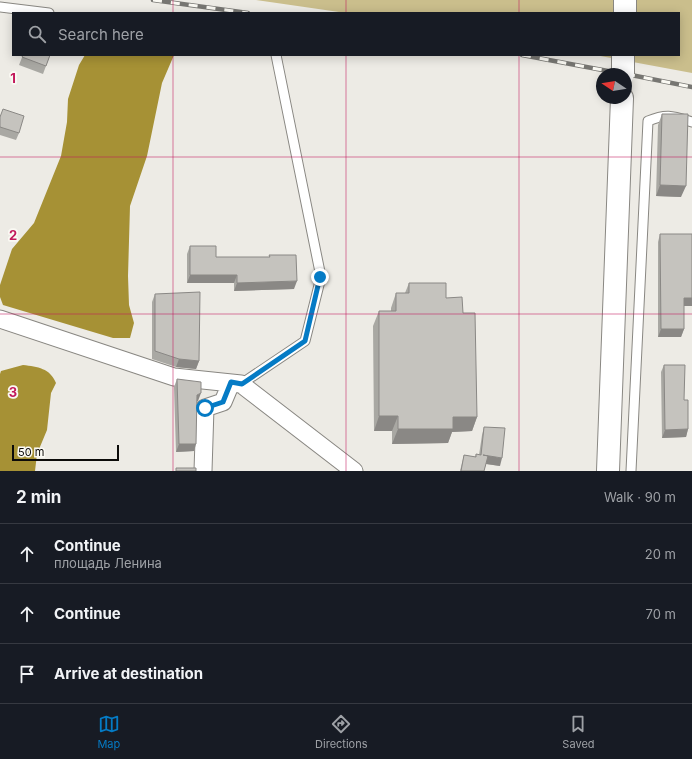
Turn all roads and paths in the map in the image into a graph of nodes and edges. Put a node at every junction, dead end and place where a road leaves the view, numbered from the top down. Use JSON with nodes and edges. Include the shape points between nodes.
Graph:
{"nodes":[{"id":1,"x":625,"y":0,"type":"edge"},
{"id":2,"x":0,"y":7,"type":"edge"},
{"id":3,"x":41,"y":12,"type":"edge"},
{"id":4,"x":625,"y":12,"type":"edge"},
{"id":5,"x":276,"y":56,"type":"edge"},
{"id":6,"x":623,"y":56,"type":"edge"},
{"id":7,"x":623,"y":68,"type":"edge"},
{"id":8,"x":622,"y":104,"type":"edge"},
{"id":9,"x":692,"y":122,"type":"edge"},
{"id":10,"x":0,"y":319,"type":"edge"},
{"id":11,"x":236,"y":383,"type":"junction"},
{"id":12,"x":203,"y":471,"type":"edge"},
{"id":13,"x":354,"y":471,"type":"edge"},
{"id":14,"x":608,"y":471,"type":"edge"},
{"id":15,"x":631,"y":471,"type":"edge"}],
"edges":[{"from":1,"to":4,"type":"main road"},
{"from":2,"to":3,"type":"lane"},
{"from":5,"to":11,"type":"lane","via":[[320,277],[305,341]]},
{"from":6,"to":7,"type":"main road","bridge":true},
{"from":8,"to":14,"type":"main road"},
{"from":9,"to":15,"type":"lane","via":[[671,115],[648,121]]},
{"from":10,"to":11,"type":"street","via":[[174,377]]},
{"from":11,"to":12,"type":"street","via":[[223,402],[205,408]]},
{"from":11,"to":13,"type":"street"}]}
